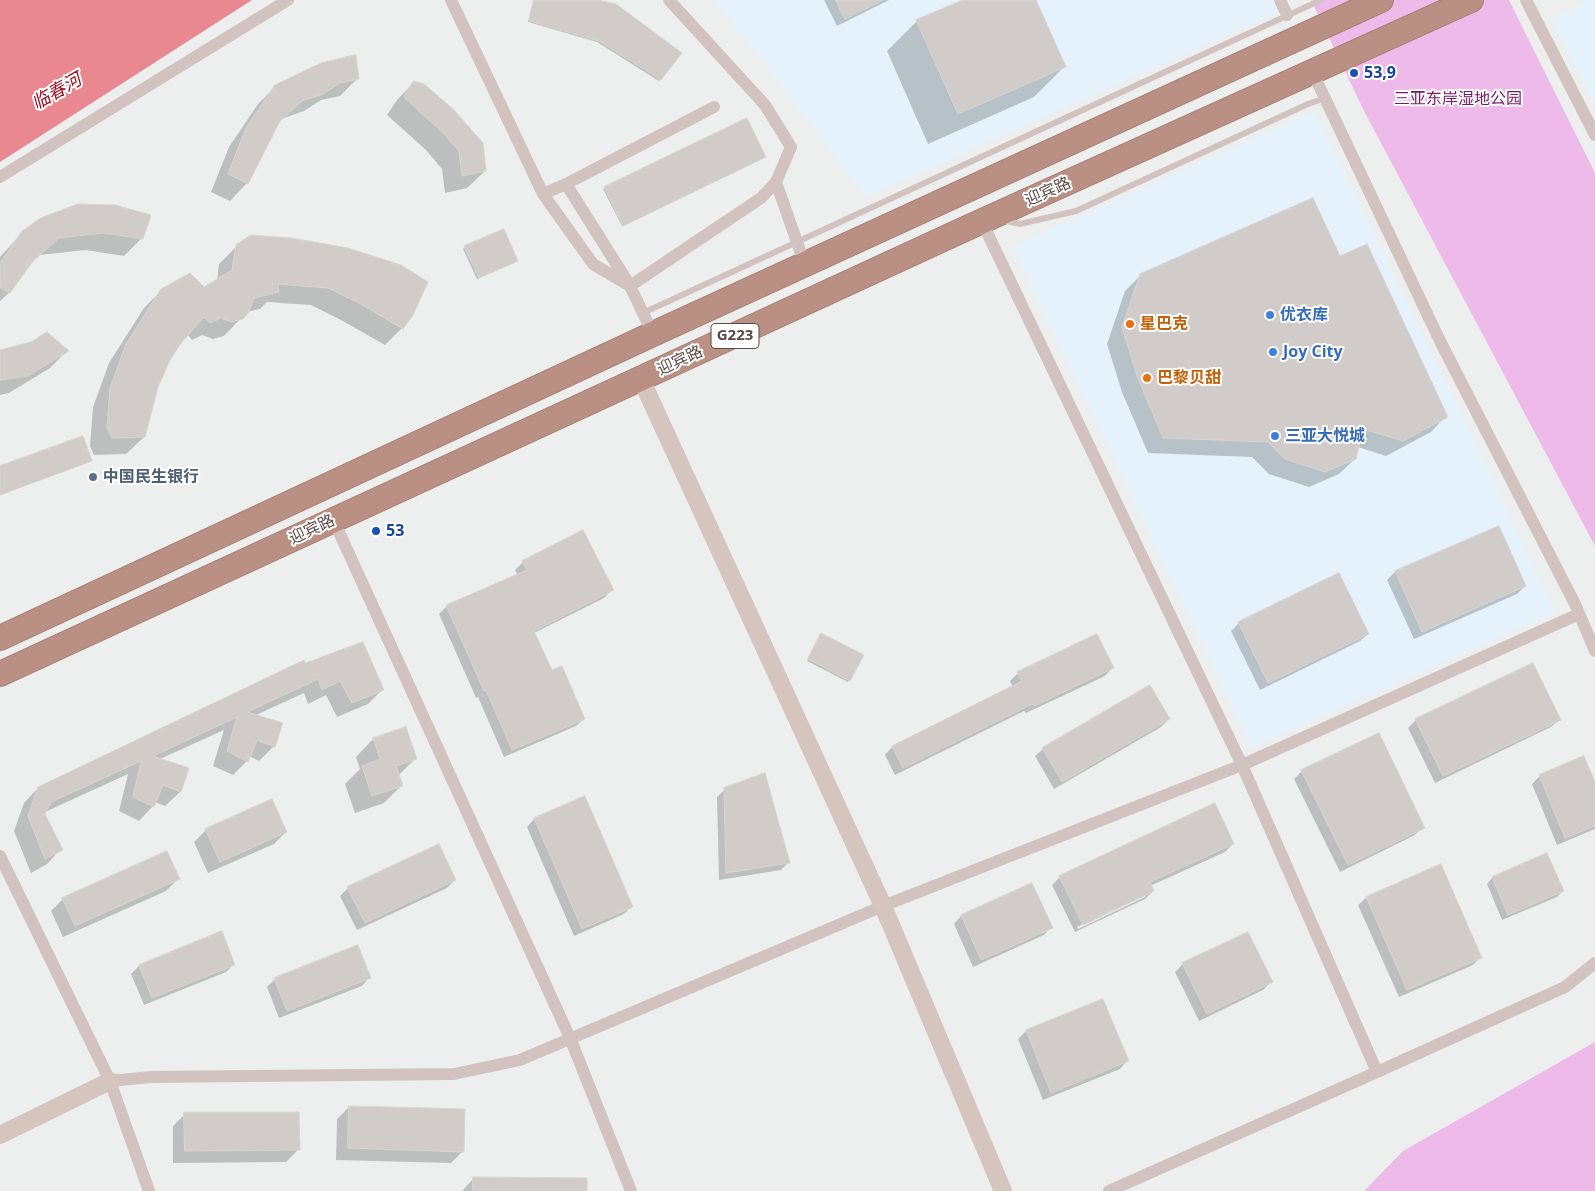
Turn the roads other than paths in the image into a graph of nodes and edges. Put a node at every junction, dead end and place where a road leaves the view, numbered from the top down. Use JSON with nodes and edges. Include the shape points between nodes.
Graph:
{"nodes":[{"id":1,"x":288,"y":0,"type":"edge"},
{"id":2,"x":451,"y":0,"type":"edge"},
{"id":3,"x":669,"y":0,"type":"edge"},
{"id":4,"x":1280,"y":0,"type":"edge"},
{"id":5,"x":1321,"y":0,"type":"edge"},
{"id":6,"x":1381,"y":0,"type":"edge"},
{"id":7,"x":1471,"y":0,"type":"edge"},
{"id":8,"x":1529,"y":1,"type":"edge"},
{"id":9,"x":1287,"y":15,"type":"junction"},
{"id":10,"x":1312,"y":71,"type":"junction"},
{"id":11,"x":1325,"y":98,"type":"junction"},
{"id":12,"x":714,"y":107,"type":"dead end"},
{"id":13,"x":1595,"y":135,"type":"edge"},
{"id":14,"x":0,"y":177,"type":"edge"},
{"id":15,"x":776,"y":182,"type":"junction"},
{"id":16,"x":566,"y":184,"type":"junction"},
{"id":17,"x":544,"y":194,"type":"junction"},
{"id":18,"x":987,"y":220,"type":"junction"},
{"id":19,"x":796,"y":243,"type":"junction"},
{"id":20,"x":804,"y":265,"type":"junction"},
{"id":21,"x":630,"y":286,"type":"junction"},
{"id":22,"x":643,"y":313,"type":"junction"},
{"id":23,"x":653,"y":334,"type":"junction"},
{"id":24,"x":641,"y":379,"type":"junction"},
{"id":25,"x":334,"y":521,"type":"junction"},
{"id":26,"x":72,"y":604,"type":"junction"},
{"id":27,"x":1580,"y":614,"type":"junction"},
{"id":28,"x":87,"y":635,"type":"junction"},
{"id":29,"x":0,"y":638,"type":"edge"},
{"id":30,"x":1595,"y":651,"type":"edge"},
{"id":31,"x":0,"y":674,"type":"edge"},
{"id":32,"x":1242,"y":765,"type":"junction"},
{"id":33,"x":0,"y":856,"type":"edge"},
{"id":34,"x":883,"y":906,"type":"junction"},
{"id":35,"x":1595,"y":963,"type":"edge"},
{"id":36,"x":570,"y":1038,"type":"junction"},
{"id":37,"x":1377,"y":1072,"type":"junction"},
{"id":38,"x":110,"y":1081,"type":"junction"},
{"id":39,"x":0,"y":1135,"type":"edge"},
{"id":40,"x":149,"y":1191,"type":"edge"},
{"id":41,"x":631,"y":1191,"type":"edge"},
{"id":42,"x":1003,"y":1191,"type":"edge"},
{"id":43,"x":1109,"y":1191,"type":"edge"}],
"edges":[{"from":1,"to":14,"type":"street"},
{"from":2,"to":17,"type":"street"},
{"from":3,"to":15,"type":"street","via":[[765,105],[791,148]]},
{"from":4,"to":9,"type":"street"},
{"from":5,"to":9,"type":"lane"},
{"from":6,"to":20,"type":"highway","name":"迎宾路","number":"G223"},
{"from":7,"to":10,"type":"highway","name":"迎宾路","number":"G223"},
{"from":8,"to":13,"type":"street"},
{"from":9,"to":19,"type":"lane"},
{"from":10,"to":11,"type":"street"},
{"from":10,"to":18,"type":"highway","name":"迎宾路","number":"G223"},
{"from":11,"to":18,"type":"lane","via":[[1076,211],[1020,224]]},
{"from":11,"to":27,"type":"street","via":[[1440,341]]},
{"from":12,"to":16,"type":"street"},
{"from":15,"to":19,"type":"street"},
{"from":15,"to":21,"type":"street","via":[[761,198]]},
{"from":16,"to":17,"type":"street"},
{"from":16,"to":21,"type":"street"},
{"from":17,"to":21,"type":"street","via":[[593,264]]},
{"from":18,"to":24,"type":"highway","name":"迎宾路","number":"G223"},
{"from":18,"to":32,"type":"street"},
{"from":19,"to":20,"type":"street"},
{"from":19,"to":22,"type":"lane"},
{"from":20,"to":23,"type":"highway","name":"迎宾路","number":"G223"},
{"from":21,"to":22,"type":"street"},
{"from":22,"to":23,"type":"street"},
{"from":23,"to":26,"type":"highway","name":"迎宾路","number":"G223"},
{"from":24,"to":25,"type":"highway","name":"迎宾路","number":"G223"},
{"from":24,"to":34,"type":"street"},
{"from":25,"to":28,"type":"highway","name":"迎宾路","number":"G223"},
{"from":25,"to":36,"type":"street"},
{"from":26,"to":28,"type":"highway"},
{"from":26,"to":29,"type":"highway","name":"迎宾路","number":"G223"},
{"from":27,"to":30,"type":"street"},
{"from":27,"to":32,"type":"street"},
{"from":28,"to":31,"type":"highway","name":"迎宾路","number":"G223"},
{"from":32,"to":34,"type":"street"},
{"from":32,"to":37,"type":"street"},
{"from":33,"to":38,"type":"street"},
{"from":34,"to":36,"type":"street"},
{"from":34,"to":42,"type":"street"},
{"from":35,"to":37,"type":"street","via":[[1565,987]]},
{"from":36,"to":38,"type":"street","via":[[520,1060],[454,1074],[151,1076]]},
{"from":36,"to":41,"type":"street"},
{"from":37,"to":43,"type":"street"},
{"from":38,"to":39,"type":"street"},
{"from":38,"to":40,"type":"street"}]}
